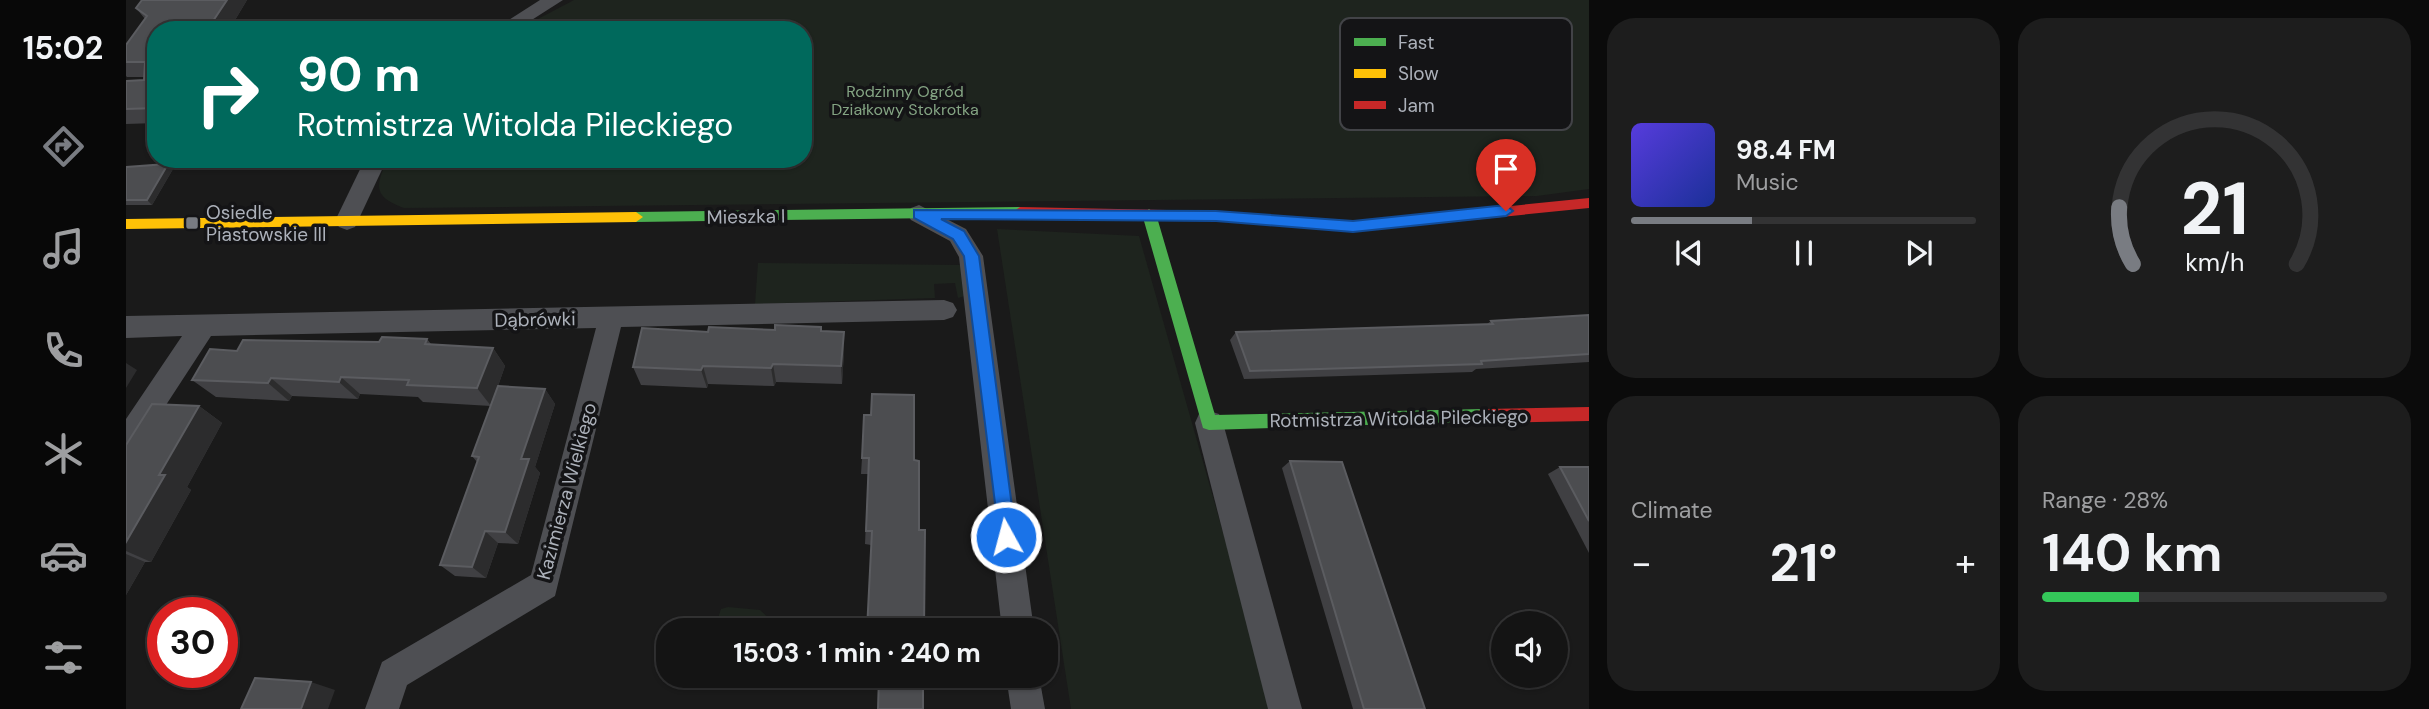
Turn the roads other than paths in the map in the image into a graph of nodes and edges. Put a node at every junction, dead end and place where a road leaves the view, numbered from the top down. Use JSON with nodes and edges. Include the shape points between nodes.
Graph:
{"nodes":[{"id":1,"x":554,"y":0,"type":"edge"},
{"id":2,"x":518,"y":21,"type":"edge"},
{"id":3,"x":372,"y":168,"type":"edge"},
{"id":4,"x":1589,"y":202,"type":"edge"},
{"id":5,"x":919,"y":214,"type":"junction"},
{"id":6,"x":1149,"y":214,"type":"junction"},
{"id":7,"x":347,"y":221,"type":"junction"},
{"id":8,"x":126,"y":224,"type":"edge"},
{"id":9,"x":944,"y":310,"type":"dead end"},
{"id":10,"x":611,"y":317,"type":"junction"},
{"id":11,"x":204,"y":325,"type":"junction"},
{"id":12,"x":126,"y":327,"type":"edge"},
{"id":13,"x":1589,"y":414,"type":"edge"},
{"id":14,"x":1209,"y":423,"type":"junction"},
{"id":15,"x":126,"y":442,"type":"edge"},
{"id":16,"x":1016,"y":618,"type":"edge"},
{"id":17,"x":1025,"y":688,"type":"edge"},
{"id":18,"x":383,"y":709,"type":"edge"},
{"id":19,"x":1028,"y":709,"type":"edge"},
{"id":20,"x":1285,"y":709,"type":"edge"}],
"edges":[{"from":1,"to":2,"type":"street"},
{"from":3,"to":7,"type":"street"},
{"from":4,"to":6,"type":"street","via":[[1353,227]]},
{"from":5,"to":6,"type":"street"},
{"from":5,"to":7,"type":"street","name":"Mieszka I"},
{"from":5,"to":16,"type":"street","name":"Mieszka I","via":[[958,235],[971,256]]},
{"from":6,"to":14,"type":"street"},
{"from":7,"to":8,"type":"street","name":"Mieszka I"},
{"from":9,"to":10,"type":"street","name":"Dąbrówki"},
{"from":10,"to":11,"type":"street","name":"Dąbrówki"},
{"from":10,"to":18,"type":"street","name":"Kazimierza Wielkiego","via":[[544,585],[394,674]]},
{"from":11,"to":12,"type":"street","name":"Dąbrówki"},
{"from":11,"to":15,"type":"street"},
{"from":13,"to":14,"type":"street","name":"Rotmistrza Witolda Pileckiego"},
{"from":14,"to":20,"type":"street"},
{"from":17,"to":19,"type":"street"}]}
